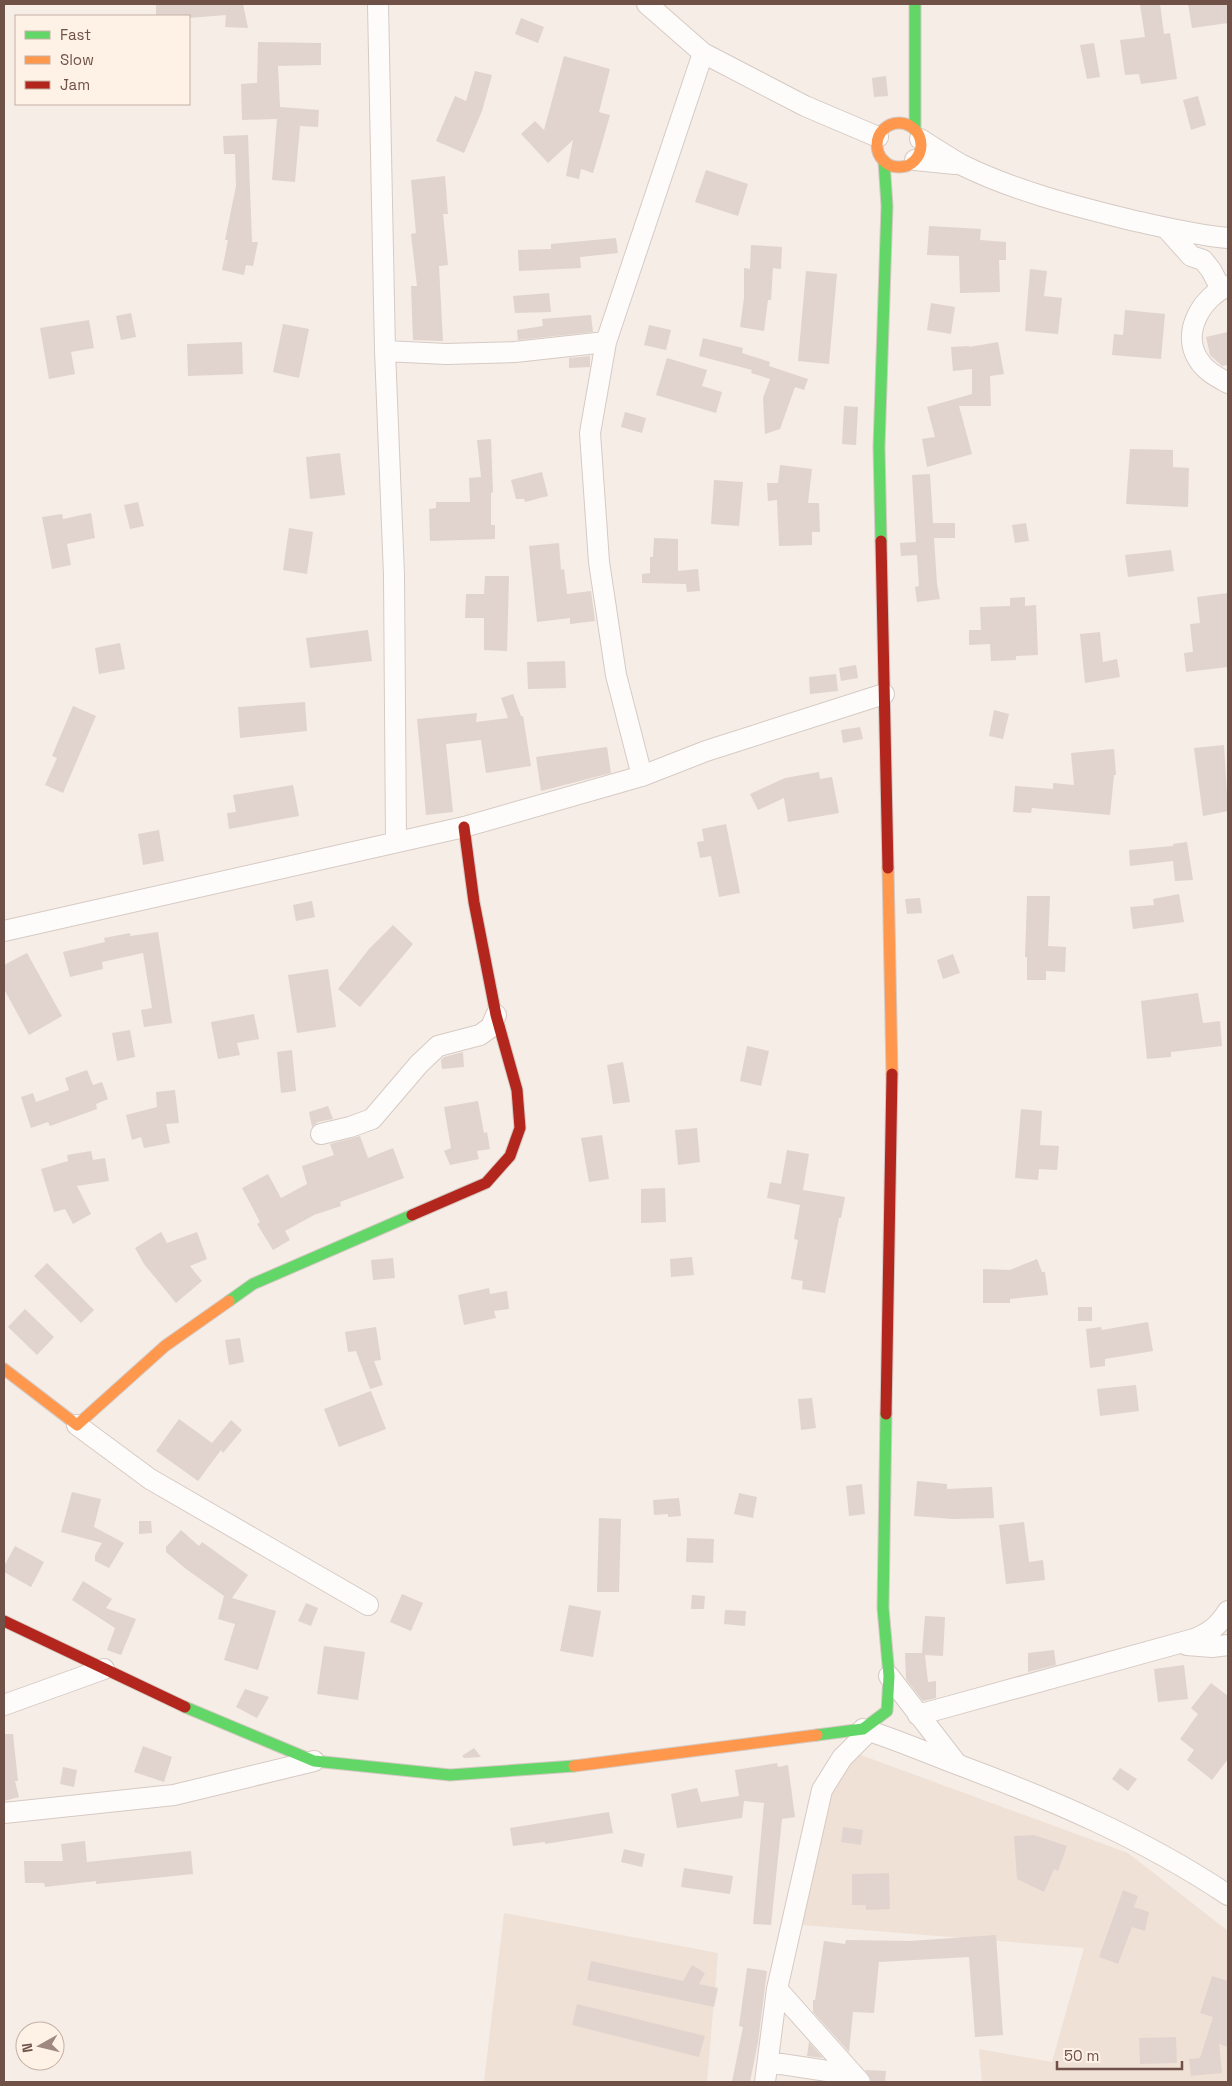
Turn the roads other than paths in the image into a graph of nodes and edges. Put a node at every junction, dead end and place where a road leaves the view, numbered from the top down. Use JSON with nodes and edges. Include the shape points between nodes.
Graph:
{"nodes":[{"id":1,"x":378,"y":4,"type":"edge"},
{"id":2,"x":647,"y":4,"type":"edge"},
{"id":3,"x":916,"y":4,"type":"edge"},
{"id":4,"x":703,"y":53,"type":"junction"},
{"id":5,"x":916,"y":76,"type":"junction"},
{"id":6,"x":893,"y":123,"type":"junction"},
{"id":7,"x":918,"y":135,"type":"junction"},
{"id":8,"x":878,"y":137,"type":"junction"},
{"id":9,"x":884,"y":162,"type":"junction"},
{"id":10,"x":910,"y":163,"type":"junction"},
{"id":11,"x":962,"y":165,"type":"junction"},
{"id":12,"x":887,"y":206,"type":"junction"},
{"id":13,"x":1166,"y":228,"type":"junction"},
{"id":14,"x":1228,"y":238,"type":"edge"},
{"id":15,"x":1222,"y":289,"type":"edge"},
{"id":16,"x":606,"y":342,"type":"junction"},
{"id":17,"x":384,"y":351,"type":"junction"},
{"id":18,"x":1228,"y":383,"type":"edge"},
{"id":19,"x":884,"y":694,"type":"junction"},
{"id":20,"x":642,"y":776,"type":"junction"},
{"id":21,"x":464,"y":827,"type":"junction"},
{"id":22,"x":396,"y":842,"type":"junction"},
{"id":23,"x":4,"y":931,"type":"edge"},
{"id":24,"x":496,"y":1015,"type":"junction"},
{"id":25,"x":321,"y":1134,"type":"dead end"},
{"id":26,"x":4,"y":1369,"type":"edge"},
{"id":27,"x":77,"y":1425,"type":"junction"},
{"id":28,"x":368,"y":1605,"type":"dead end"},
{"id":29,"x":1228,"y":1611,"type":"edge"},
{"id":30,"x":4,"y":1621,"type":"edge"},
{"id":31,"x":1178,"y":1644,"type":"junction"},
{"id":32,"x":1228,"y":1645,"type":"edge"},
{"id":33,"x":104,"y":1669,"type":"junction"},
{"id":34,"x":889,"y":1676,"type":"junction"},
{"id":35,"x":4,"y":1705,"type":"edge"},
{"id":36,"x":918,"y":1715,"type":"junction"},
{"id":37,"x":866,"y":1730,"type":"junction"},
{"id":38,"x":314,"y":1761,"type":"junction"},
{"id":39,"x":957,"y":1764,"type":"junction"},
{"id":40,"x":4,"y":1813,"type":"edge"},
{"id":41,"x":1228,"y":1895,"type":"edge"},
{"id":42,"x":777,"y":1989,"type":"junction"},
{"id":43,"x":768,"y":2062,"type":"junction"},
{"id":44,"x":857,"y":2079,"type":"edge"},
{"id":45,"x":765,"y":2082,"type":"edge"}],
"edges":[{"from":1,"to":17,"type":"street"},
{"from":2,"to":4,"type":"street"},
{"from":3,"to":5,"type":"street"},
{"from":4,"to":8,"type":"street","via":[[804,106]]},
{"from":4,"to":16,"type":"street"},
{"from":5,"to":6,"type":"street"},
{"from":5,"to":7,"type":"street"},
{"from":6,"to":7,"type":"street","via":[[909,125]]},
{"from":6,"to":8,"type":"street"},
{"from":7,"to":10,"type":"street","via":[[921,146]]},
{"from":7,"to":11,"type":"street"},
{"from":8,"to":9,"type":"street","via":[[876,146]]},
{"from":9,"to":10,"type":"street","via":[[894,166]]},
{"from":9,"to":12,"type":"street"},
{"from":10,"to":11,"type":"street"},
{"from":10,"to":12,"type":"street"},
{"from":11,"to":13,"type":"street","via":[[1065,203]]},
{"from":12,"to":19,"type":"street","via":[[879,447]]},
{"from":13,"to":14,"type":"street"},
{"from":13,"to":15,"type":"street","via":[[1191,256],[1202,260]]},
{"from":15,"to":18,"type":"street","via":[[1197,315],[1191,336],[1198,359],[1212,375]]},
{"from":16,"to":17,"type":"street","via":[[515,352],[446,354]]},
{"from":16,"to":20,"type":"street","via":[[590,433],[599,562],[616,675]]},
{"from":17,"to":22,"type":"street","via":[[394,575]]},
{"from":19,"to":20,"type":"street","via":[[706,751]]},
{"from":19,"to":34,"type":"street","via":[[892,1070],[883,1608]]},
{"from":20,"to":21,"type":"street"},
{"from":21,"to":22,"type":"street"},
{"from":21,"to":24,"type":"street","via":[[474,902]]},
{"from":22,"to":23,"type":"street"},
{"from":24,"to":25,"type":"street","via":[[491,1026],[480,1035],[438,1046],[418,1064],[372,1119]]},
{"from":24,"to":27,"type":"street","via":[[517,1090],[520,1128],[510,1156],[486,1183],[253,1284],[165,1346]]},
{"from":26,"to":27,"type":"street"},
{"from":27,"to":28,"type":"street","via":[[150,1479]]},
{"from":29,"to":31,"type":"street","via":[[1208,1634]]},
{"from":30,"to":33,"type":"street"},
{"from":31,"to":32,"type":"street"},
{"from":31,"to":36,"type":"street"},
{"from":33,"to":35,"type":"street"},
{"from":33,"to":38,"type":"street","via":[[182,1706]]},
{"from":34,"to":36,"type":"street"},
{"from":34,"to":37,"type":"street","via":[[887,1711]]},
{"from":36,"to":39,"type":"street"},
{"from":37,"to":38,"type":"street","via":[[576,1766],[450,1775]]},
{"from":37,"to":39,"type":"street"},
{"from":37,"to":42,"type":"street","via":[[842,1758],[822,1790]]},
{"from":38,"to":40,"type":"street","via":[[174,1795]]},
{"from":39,"to":41,"type":"street","via":[[1118,1831]]},
{"from":42,"to":43,"type":"street"},
{"from":42,"to":44,"type":"street"},
{"from":43,"to":44,"type":"street"},
{"from":43,"to":45,"type":"street"}]}
